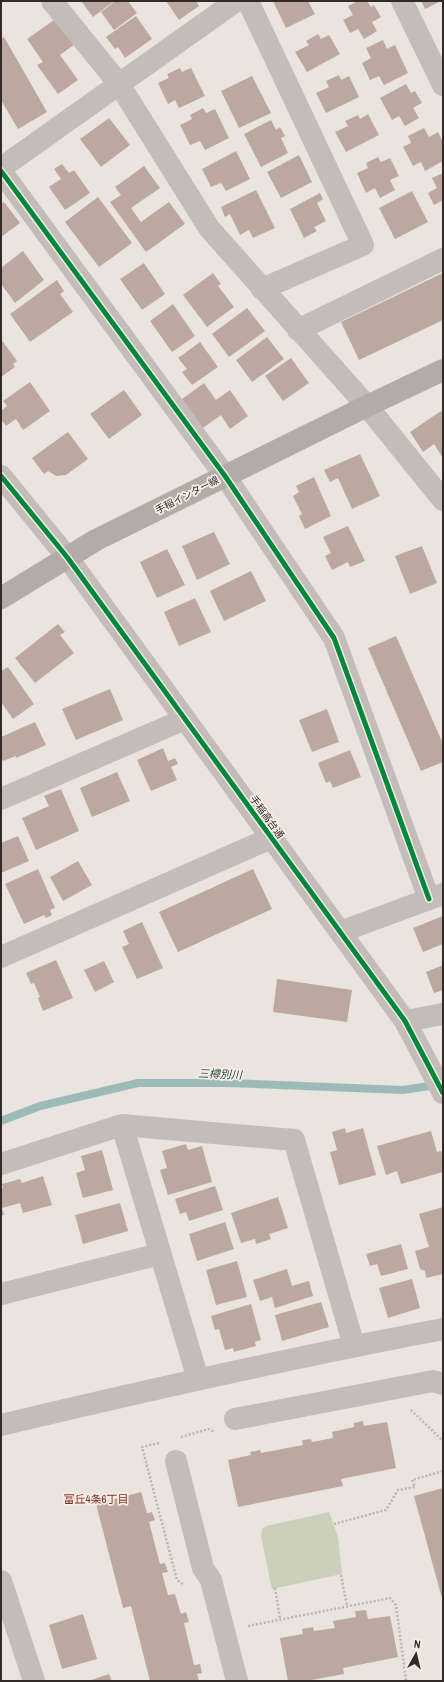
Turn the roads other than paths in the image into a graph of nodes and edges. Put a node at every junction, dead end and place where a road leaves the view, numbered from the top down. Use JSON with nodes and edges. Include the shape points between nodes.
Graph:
{"nodes":[{"id":1,"x":52,"y":1,"type":"edge"},
{"id":2,"x":236,"y":1,"type":"edge"},
{"id":3,"x":248,"y":1,"type":"edge"},
{"id":4,"x":402,"y":1,"type":"edge"},
{"id":5,"x":119,"y":84,"type":"junction"},
{"id":6,"x":443,"y":85,"type":"edge"},
{"id":7,"x":1,"y":168,"type":"edge"},
{"id":8,"x":1,"y":172,"type":"edge"},
{"id":9,"x":443,"y":259,"type":"edge"},
{"id":10,"x":262,"y":289,"type":"junction"},
{"id":11,"x":298,"y":330,"type":"junction"},
{"id":12,"x":443,"y":370,"type":"edge"},
{"id":13,"x":367,"y":406,"type":"junction"},
{"id":14,"x":1,"y":476,"type":"edge"},
{"id":15,"x":225,"y":476,"type":"junction"},
{"id":16,"x":443,"y":500,"type":"edge"},
{"id":17,"x":67,"y":557,"type":"junction"},
{"id":18,"x":1,"y":598,"type":"edge"},
{"id":19,"x":185,"y":719,"type":"junction"},
{"id":20,"x":1,"y":799,"type":"edge"},
{"id":21,"x":271,"y":838,"type":"junction"},
{"id":22,"x":436,"y":896,"type":"edge"},
{"id":23,"x":340,"y":932,"type":"junction"},
{"id":24,"x":1,"y":957,"type":"edge"},
{"id":25,"x":443,"y":1014,"type":"edge"},
{"id":26,"x":405,"y":1022,"type":"junction"},
{"id":27,"x":443,"y":1093,"type":"edge"},
{"id":28,"x":122,"y":1125,"type":"junction"},
{"id":29,"x":1,"y":1164,"type":"edge"},
{"id":30,"x":160,"y":1254,"type":"junction"},
{"id":31,"x":1,"y":1294,"type":"edge"},
{"id":32,"x":443,"y":1329,"type":"edge"},
{"id":33,"x":354,"y":1346,"type":"junction"},
{"id":34,"x":198,"y":1379,"type":"junction"},
{"id":35,"x":443,"y":1384,"type":"edge"},
{"id":36,"x":235,"y":1419,"type":"dead end"},
{"id":37,"x":1,"y":1425,"type":"edge"},
{"id":38,"x":176,"y":1461,"type":"dead end"},
{"id":39,"x":1,"y":1581,"type":"edge"},
{"id":40,"x":34,"y":1681,"type":"edge"},
{"id":41,"x":238,"y":1681,"type":"edge"}],
"edges":[{"from":1,"to":5,"type":"street"},
{"from":2,"to":5,"type":"street"},
{"from":3,"to":10,"type":"street","via":[[363,245]]},
{"from":4,"to":6,"type":"street"},
{"from":5,"to":7,"type":"street"},
{"from":5,"to":10,"type":"street","via":[[209,228]]},
{"from":8,"to":15,"type":"street"},
{"from":9,"to":11,"type":"street"},
{"from":10,"to":11,"type":"street"},
{"from":11,"to":13,"type":"street"},
{"from":12,"to":13,"type":"main road","name":"手稲インター線"},
{"from":13,"to":15,"type":"main road","name":"手稲インター線"},
{"from":13,"to":16,"type":"street"},
{"from":14,"to":17,"type":"street","name":"手稲高台通"},
{"from":15,"to":17,"type":"main road","name":"手稲インター線"},
{"from":15,"to":22,"type":"street","via":[[334,638]]},
{"from":17,"to":18,"type":"main road","name":"手稲インター線"},
{"from":17,"to":19,"type":"street","name":"手稲高台通"},
{"from":19,"to":20,"type":"street"},
{"from":19,"to":21,"type":"street","name":"手稲高台通"},
{"from":21,"to":23,"type":"street","name":"手稲高台通"},
{"from":21,"to":24,"type":"street"},
{"from":22,"to":23,"type":"street"},
{"from":23,"to":26,"type":"street","name":"手稲高台通"},
{"from":25,"to":26,"type":"street"},
{"from":26,"to":27,"type":"street","name":"手稲高台通"},
{"from":28,"to":29,"type":"street"},
{"from":28,"to":30,"type":"street"},
{"from":28,"to":33,"type":"street","via":[[294,1140]]},
{"from":30,"to":31,"type":"street"},
{"from":30,"to":34,"type":"street"},
{"from":32,"to":33,"type":"street"},
{"from":33,"to":34,"type":"street"},
{"from":34,"to":37,"type":"street"},
{"from":35,"to":36,"type":"street","via":[[432,1381]]},
{"from":38,"to":41,"type":"street","via":[[203,1568],[211,1580]]},
{"from":39,"to":40,"type":"street"}]}
